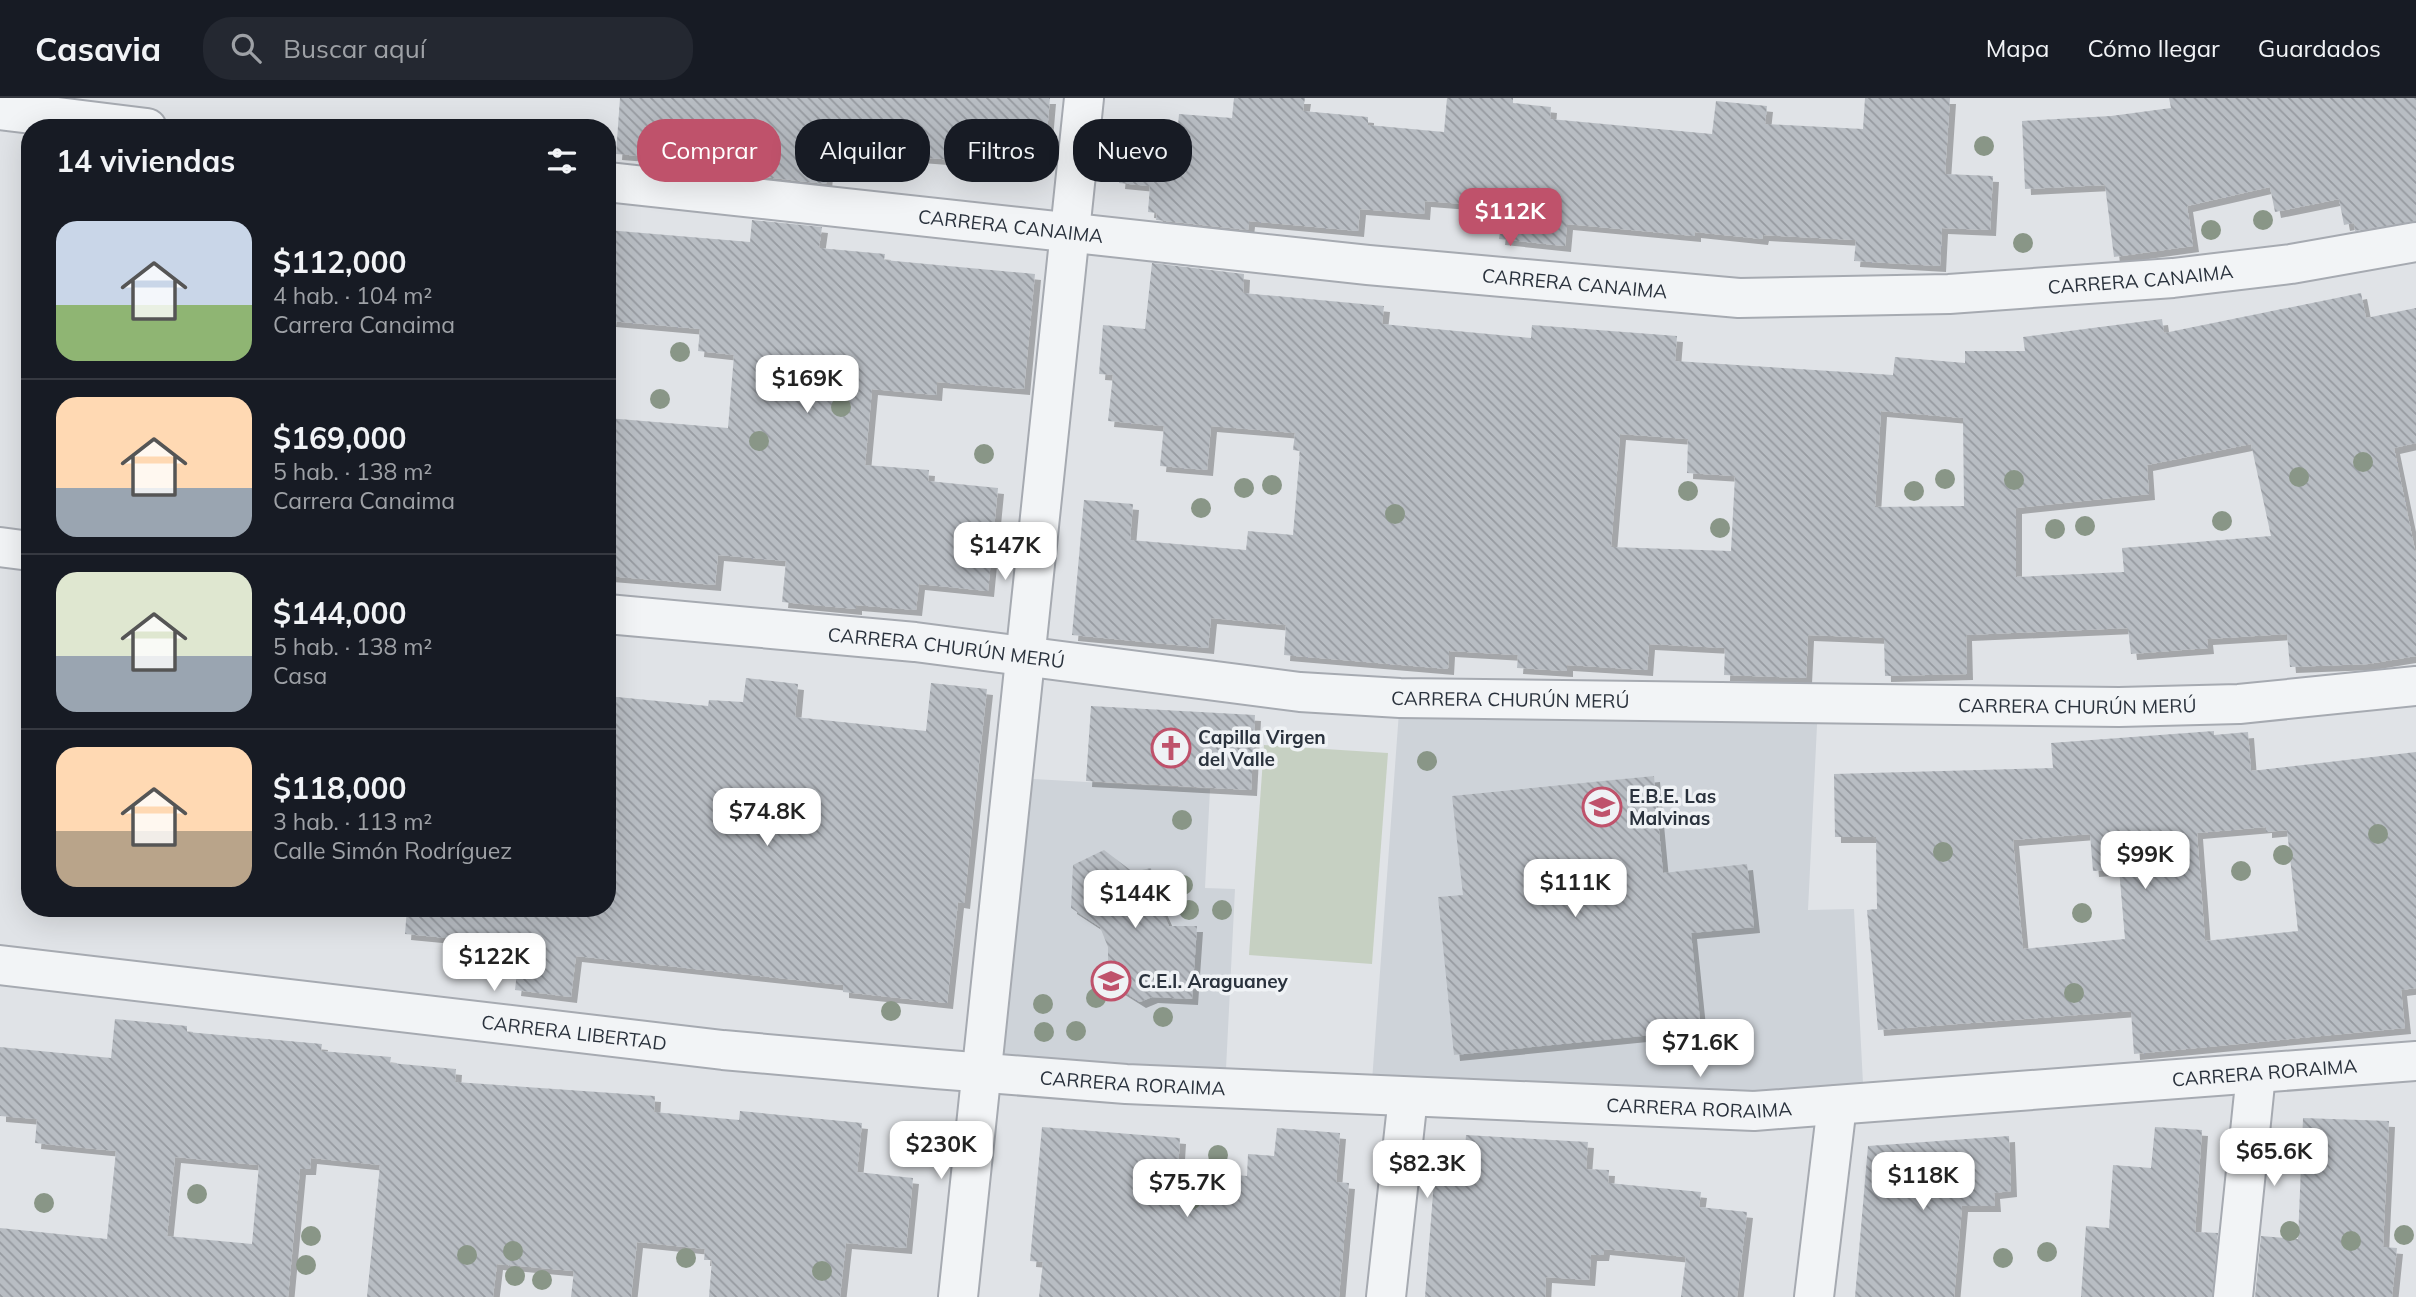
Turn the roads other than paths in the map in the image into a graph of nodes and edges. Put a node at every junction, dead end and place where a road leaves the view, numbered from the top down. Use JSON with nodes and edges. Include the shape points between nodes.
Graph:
{"nodes":[{"id":1,"x":1084,"y":98,"type":"edge"},
{"id":2,"x":0,"y":110,"type":"edge"},
{"id":3,"x":74,"y":119,"type":"edge"},
{"id":4,"x":616,"y":183,"type":"edge"},
{"id":5,"x":1070,"y":232,"type":"junction"},
{"id":6,"x":2416,"y":242,"type":"edge"},
{"id":7,"x":0,"y":547,"type":"edge"},
{"id":8,"x":21,"y":550,"type":"edge"},
{"id":9,"x":616,"y":615,"type":"edge"},
{"id":10,"x":1027,"y":657,"type":"junction"},
{"id":11,"x":2416,"y":687,"type":"edge"},
{"id":12,"x":0,"y":965,"type":"edge"},
{"id":13,"x":2416,"y":1061,"type":"edge"},
{"id":14,"x":982,"y":1072,"type":"junction"},
{"id":15,"x":2256,"y":1074,"type":"junction"},
{"id":16,"x":1408,"y":1097,"type":"junction"},
{"id":17,"x":1837,"y":1105,"type":"junction"},
{"id":18,"x":958,"y":1297,"type":"edge"},
{"id":19,"x":1386,"y":1297,"type":"edge"},
{"id":20,"x":1814,"y":1297,"type":"edge"},
{"id":21,"x":2232,"y":1297,"type":"edge"}],
"edges":[{"from":1,"to":5,"type":"street"},
{"from":2,"to":3,"type":"street"},
{"from":4,"to":5,"type":"street","name":"CARRERA CANAIMA"},
{"from":5,"to":6,"type":"street","name":"CARRERA CANAIMA","via":[[1368,265],[1739,298],[1949,294],[2173,278]]},
{"from":5,"to":10,"type":"street"},
{"from":7,"to":8,"type":"street"},
{"from":9,"to":10,"type":"street","name":"CARRERA CHURÚN MERÚ"},
{"from":10,"to":11,"type":"street","name":"CARRERA CHURÚN MERÚ","via":[[1300,692],[1482,701],[2119,707],[2239,704]]},
{"from":10,"to":14,"type":"street"},
{"from":12,"to":14,"type":"street","name":"CARRERA LIBERTAD","via":[[723,1050]]},
{"from":13,"to":15,"type":"street","name":"CARRERA RORAIMA"},
{"from":14,"to":16,"type":"street","name":"CARRERA RORAIMA","via":[[1126,1084]]},
{"from":14,"to":18,"type":"street"},
{"from":15,"to":17,"type":"street","name":"CARRERA RORAIMA"},
{"from":15,"to":21,"type":"street"},
{"from":16,"to":17,"type":"street","name":"CARRERA RORAIMA","via":[[1754,1111]]},
{"from":16,"to":19,"type":"street"},
{"from":17,"to":20,"type":"street"}]}
